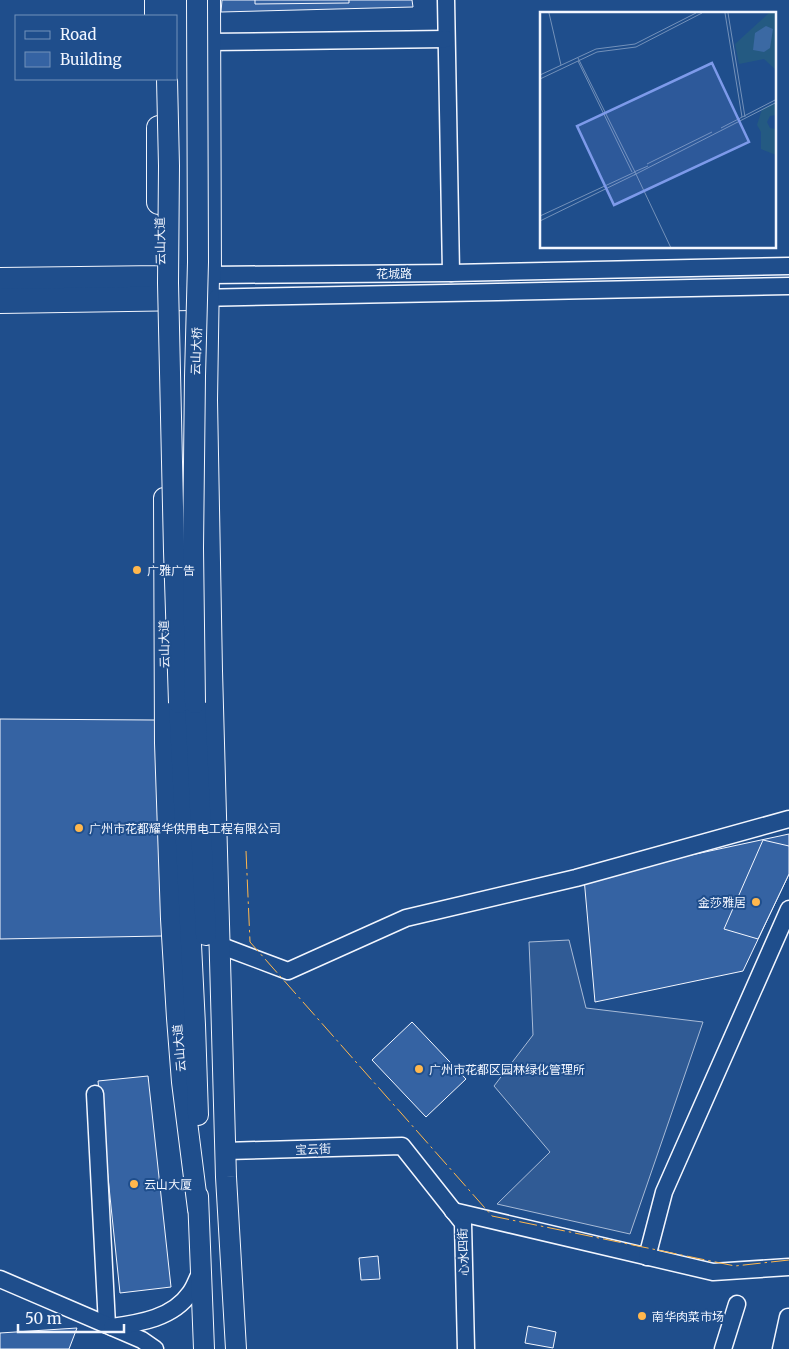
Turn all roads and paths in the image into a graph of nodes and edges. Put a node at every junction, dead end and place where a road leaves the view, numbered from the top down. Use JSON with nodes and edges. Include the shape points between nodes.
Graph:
{"nodes":[{"id":1,"x":157,"y":0,"type":"edge"},
{"id":2,"x":166,"y":0,"type":"edge"},
{"id":3,"x":178,"y":0,"type":"edge"},
{"id":4,"x":187,"y":0,"type":"edge"},
{"id":5,"x":197,"y":0,"type":"edge"},
{"id":6,"x":208,"y":0,"type":"edge"},
{"id":7,"x":446,"y":0,"type":"edge"},
{"id":8,"x":157,"y":15,"type":"edge"},
{"id":9,"x":166,"y":15,"type":"edge"},
{"id":10,"x":446,"y":39,"type":"junction"},
{"id":11,"x":191,"y":46,"type":"junction"},
{"id":12,"x":158,"y":80,"type":"edge"},
{"id":13,"x":167,"y":80,"type":"edge"},
{"id":14,"x":789,"y":266,"type":"edge"},
{"id":15,"x":450,"y":273,"type":"junction"},
{"id":16,"x":0,"y":280,"type":"edge"},
{"id":17,"x":170,"y":284,"type":"junction"},
{"id":18,"x":789,"y":286,"type":"edge"},
{"id":19,"x":203,"y":290,"type":"junction"},
{"id":20,"x":0,"y":301,"type":"edge"},
{"id":21,"x":187,"y":703,"type":"junction"},
{"id":22,"x":789,"y":819,"type":"edge"},
{"id":23,"x":789,"y":908,"type":"edge"},
{"id":24,"x":219,"y":945,"type":"junction"},
{"id":25,"x":95,"y":1094,"type":"dead end"},
{"id":26,"x":402,"y":1146,"type":"joint"},
{"id":27,"x":225,"y":1151,"type":"junction"},
{"id":28,"x":226,"y":1177,"type":"junction"},
{"id":29,"x":198,"y":1210,"type":"junction"},
{"id":30,"x":453,"y":1211,"type":"junction"},
{"id":31,"x":646,"y":1257,"type":"junction"},
{"id":32,"x":789,"y":1267,"type":"edge"},
{"id":33,"x":201,"y":1272,"type":"junction"},
{"id":34,"x":0,"y":1279,"type":"edge"},
{"id":35,"x":737,"y":1304,"type":"dead end"},
{"id":36,"x":788,"y":1316,"type":"edge"},
{"id":37,"x":110,"y":1326,"type":"junction"},
{"id":38,"x":155,"y":1349,"type":"edge"},
{"id":39,"x":204,"y":1349,"type":"edge"},
{"id":40,"x":236,"y":1349,"type":"edge"},
{"id":41,"x":466,"y":1349,"type":"edge"},
{"id":42,"x":723,"y":1349,"type":"edge"},
{"id":43,"x":781,"y":1349,"type":"edge"}],
"edges":[{"from":1,"to":8,"type":"highway"},
{"from":2,"to":9,"type":"main road"},
{"from":3,"to":11,"type":"main road"},
{"from":4,"to":11,"type":"main road"},
{"from":5,"to":21,"type":"main road","name":"云山大桥","bridge":true,"via":[[198,262]]},
{"from":6,"to":11,"type":"highway"},
{"from":7,"to":10,"type":"street"},
{"from":10,"to":11,"type":"street"},
{"from":10,"to":15,"type":"street"},
{"from":11,"to":17,"type":"main road"},
{"from":11,"to":19,"type":"highway","via":[[208,163]]},
{"from":12,"to":17,"type":"highway","name":"云山大道"},
{"from":13,"to":21,"type":"main road","name":"云山大桥","bridge":true,"via":[[174,550]]},
{"from":14,"to":15,"type":"street","name":"花城路"},
{"from":15,"to":19,"type":"street","name":"花城路"},
{"from":16,"to":17,"type":"highway","name":"花城路"},
{"from":17,"to":19,"type":"highway","name":"花城路"},
{"from":17,"to":20,"type":"highway","name":"花城路"},
{"from":17,"to":29,"type":"main road","name":"云山大道","via":[[163,517],[165,753],[177,1018]]},
{"from":18,"to":19,"type":"street","name":"花城路"},
{"from":19,"to":24,"type":"main road"},
{"from":21,"to":28,"type":"main road"},
{"from":21,"to":29,"type":"main road","name":"云山大道"},
{"from":22,"to":24,"type":"street","via":[[576,878],[406,918],[288,971]]},
{"from":23,"to":31,"type":"street","via":[[664,1192]]},
{"from":24,"to":27,"type":"main road"},
{"from":25,"to":37,"type":"street"},
{"from":26,"to":27,"type":"street","name":"宝云街"},
{"from":26,"to":30,"type":"street","name":"心水四街"},
{"from":27,"to":28,"type":"main road"},
{"from":28,"to":40,"type":"main road"},
{"from":29,"to":33,"type":"main road","name":"云山大道"},
{"from":30,"to":31,"type":"street"},
{"from":30,"to":41,"type":"street","name":"心水四街","via":[[463,1223]]},
{"from":31,"to":32,"type":"street","via":[[713,1272]]},
{"from":33,"to":37,"type":"street","via":[[190,1293],[175,1309],[140,1322]]},
{"from":33,"to":39,"type":"main road","name":"云山大道"},
{"from":34,"to":37,"type":"street"},
{"from":35,"to":42,"type":"street"},
{"from":36,"to":43,"type":"street"},
{"from":37,"to":38,"type":"street"}]}
